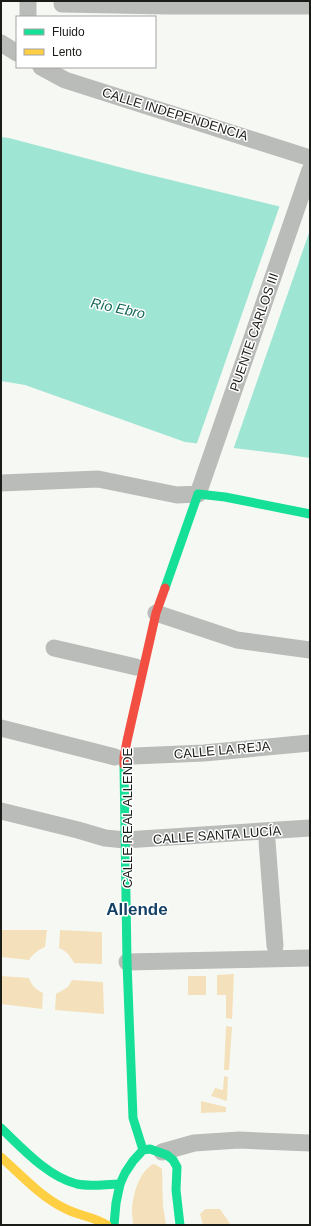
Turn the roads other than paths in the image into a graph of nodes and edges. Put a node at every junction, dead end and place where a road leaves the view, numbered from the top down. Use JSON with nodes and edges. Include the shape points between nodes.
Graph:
{"nodes":[{"id":1,"x":28,"y":1,"type":"edge"},
{"id":2,"x":310,"y":6,"type":"edge"},
{"id":3,"x":62,"y":7,"type":"edge"},
{"id":4,"x":28,"y":16,"type":"edge"},
{"id":5,"x":1,"y":43,"type":"edge"},
{"id":6,"x":16,"y":52,"type":"edge"},
{"id":7,"x":45,"y":68,"type":"edge"},
{"id":8,"x":60,"y":72,"type":"edge"},
{"id":9,"x":310,"y":158,"type":"edge"},
{"id":10,"x":310,"y":170,"type":"edge"},
{"id":11,"x":1,"y":483,"type":"edge"},
{"id":12,"x":198,"y":494,"type":"junction"},
{"id":13,"x":310,"y":514,"type":"edge"},
{"id":14,"x":156,"y":614,"type":"junction"},
{"id":15,"x":54,"y":648,"type":"dead end"},
{"id":16,"x":310,"y":650,"type":"edge"},
{"id":17,"x":136,"y":667,"type":"dead end"},
{"id":18,"x":1,"y":728,"type":"edge"},
{"id":19,"x":310,"y":743,"type":"edge"},
{"id":20,"x":134,"y":756,"type":"dead end"},
{"id":21,"x":115,"y":757,"type":"dead end"},
{"id":22,"x":1,"y":811,"type":"edge"},
{"id":23,"x":310,"y":828,"type":"edge"},
{"id":24,"x":125,"y":840,"type":"junction"},
{"id":25,"x":267,"y":841,"type":"dead end"},
{"id":26,"x":275,"y":946,"type":"dead end"},
{"id":27,"x":310,"y":958,"type":"edge"},
{"id":28,"x":127,"y":962,"type":"junction"},
{"id":29,"x":1,"y":1128,"type":"edge"},
{"id":30,"x":310,"y":1143,"type":"edge"},
{"id":31,"x":143,"y":1150,"type":"junction"},
{"id":32,"x":162,"y":1152,"type":"junction"},
{"id":33,"x":1,"y":1157,"type":"edge"},
{"id":34,"x":120,"y":1184,"type":"junction"},
{"id":35,"x":107,"y":1225,"type":"edge"},
{"id":36,"x":114,"y":1225,"type":"edge"},
{"id":37,"x":180,"y":1225,"type":"edge"}],
"edges":[{"from":1,"to":4,"type":"street"},
{"from":2,"to":3,"type":"street"},
{"from":5,"to":6,"type":"street"},
{"from":7,"to":8,"type":"street","name":"CALLE INDEPENDENCIA"},
{"from":8,"to":9,"type":"street","name":"CALLE INDEPENDENCIA","via":[[65,80]]},
{"from":10,"to":12,"type":"street","name":"PUENTE CARLOS III"},
{"from":11,"to":12,"type":"street","via":[[98,479],[176,495]]},
{"from":12,"to":13,"type":"main road"},
{"from":12,"to":14,"type":"main road","name":"CALLE REAL ALLENDE"},
{"from":14,"to":16,"type":"street","via":[[237,640]]},
{"from":14,"to":24,"type":"main road","name":"CALLE REAL ALLENDE","via":[[124,757]]},
{"from":15,"to":17,"type":"street"},
{"from":18,"to":21,"type":"street"},
{"from":19,"to":20,"type":"street","name":"CALLE LA REJA","via":[[204,753]]},
{"from":22,"to":24,"type":"street","name":"CALLE SANTA LUCÍA","via":[[105,838]]},
{"from":23,"to":24,"type":"street","name":"CALLE SANTA LUCÍA"},
{"from":24,"to":28,"type":"main road","name":"CALLE REAL ALLENDE"},
{"from":25,"to":26,"type":"street"},
{"from":27,"to":28,"type":"street"},
{"from":28,"to":31,"type":"main road","name":"CALLE REAL ALLENDE","via":[[134,1125]]},
{"from":29,"to":34,"type":"main road","via":[[50,1172],[77,1184]]},
{"from":30,"to":32,"type":"street","via":[[239,1140],[194,1143]]},
{"from":31,"to":32,"type":"main road"},
{"from":31,"to":34,"type":"main road","via":[[133,1161]]},
{"from":32,"to":37,"type":"main road","via":[[173,1160],[177,1167],[176,1190]]},
{"from":33,"to":35,"type":"main road","via":[[62,1208],[100,1220]]},
{"from":34,"to":36,"type":"main road"}]}
